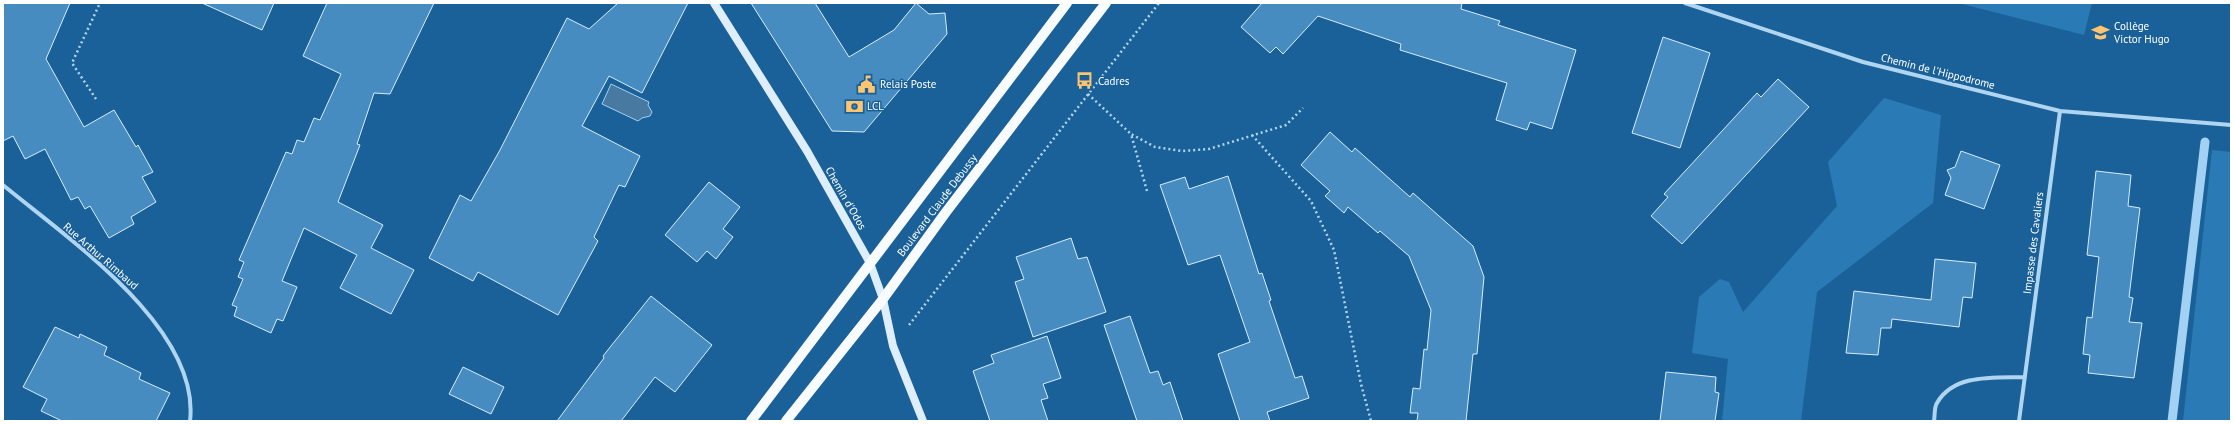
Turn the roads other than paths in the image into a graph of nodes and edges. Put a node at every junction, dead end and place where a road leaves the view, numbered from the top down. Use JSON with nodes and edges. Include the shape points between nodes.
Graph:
{"nodes":[{"id":1,"x":714,"y":3,"type":"edge"},
{"id":2,"x":1067,"y":3,"type":"edge"},
{"id":3,"x":1106,"y":3,"type":"edge"},
{"id":4,"x":1685,"y":3,"type":"edge"},
{"id":5,"x":2060,"y":111,"type":"junction"},
{"id":6,"x":2231,"y":125,"type":"edge"},
{"id":7,"x":3,"y":184,"type":"edge"},
{"id":8,"x":870,"y":263,"type":"junction"},
{"id":9,"x":882,"y":299,"type":"junction"},
{"id":10,"x":2025,"y":377,"type":"junction"},
{"id":11,"x":190,"y":421,"type":"edge"},
{"id":12,"x":751,"y":421,"type":"edge"},
{"id":13,"x":786,"y":421,"type":"edge"},
{"id":14,"x":923,"y":421,"type":"edge"},
{"id":15,"x":1934,"y":421,"type":"edge"},
{"id":16,"x":2020,"y":421,"type":"edge"}],
"edges":[{"from":1,"to":8,"type":"street","name":"Chemin d'Odos","via":[[807,151]]},
{"from":2,"to":8,"type":"main road","name":"Boulevard Claude Debussy"},
{"from":3,"to":9,"type":"main road","name":"Boulevard Claude Debussy"},
{"from":4,"to":5,"type":"street","name":"Chemin de l'Hippodrome","via":[[1864,62]]},
{"from":5,"to":6,"type":"street","name":"Chemin de l'Hippodrome"},
{"from":5,"to":10,"type":"street","name":"Impasse des Cavaliers"},
{"from":7,"to":11,"type":"street","name":"Rue Arthur Rimbaud","via":[[127,288],[160,329],[177,356],[188,384]]},
{"from":8,"to":9,"type":"street","name":"Chemin d'Odos"},
{"from":8,"to":12,"type":"main road","name":"Boulevard Claude Debussy"},
{"from":9,"to":13,"type":"main road","name":"Boulevard Claude Debussy"},
{"from":9,"to":14,"type":"street","name":"Chemin d'Odos","via":[[893,346]]},
{"from":10,"to":15,"type":"street","via":[[1965,381],[1949,390],[1936,403]]},
{"from":10,"to":16,"type":"street","name":"Impasse des Cavaliers"}]}
